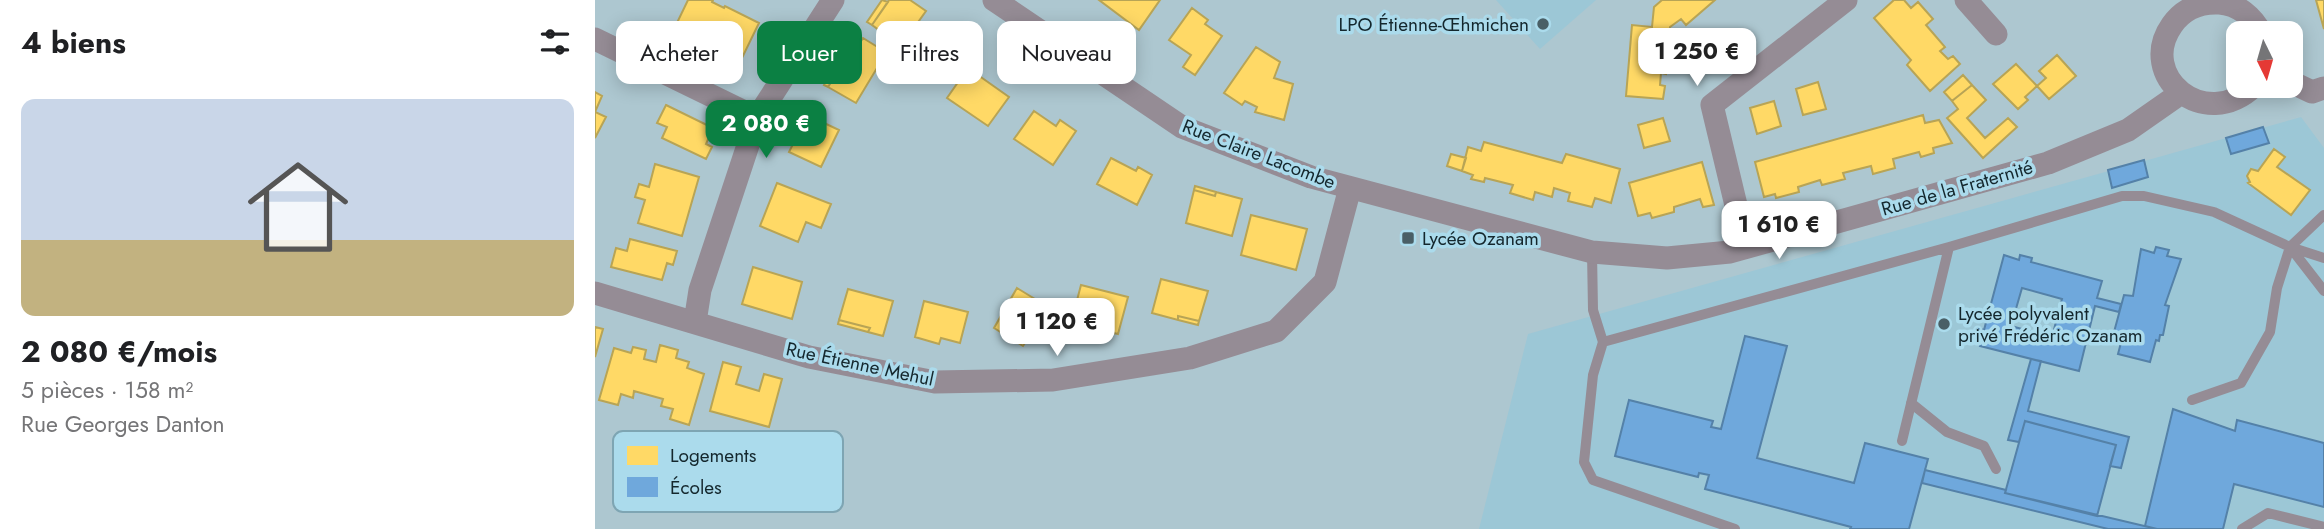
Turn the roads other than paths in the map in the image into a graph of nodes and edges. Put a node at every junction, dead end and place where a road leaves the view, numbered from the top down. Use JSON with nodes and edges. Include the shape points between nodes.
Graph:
{"nodes":[{"id":1,"x":833,"y":0,"type":"edge"},
{"id":2,"x":995,"y":0,"type":"edge"},
{"id":3,"x":1846,"y":0,"type":"edge"},
{"id":4,"x":1966,"y":0,"type":"edge"},
{"id":5,"x":2224,"y":2,"type":"edge"},
{"id":6,"x":2252,"y":21,"type":"edge"},
{"id":7,"x":1996,"y":34,"type":"dead end"},
{"id":8,"x":595,"y":39,"type":"edge"},
{"id":9,"x":2303,"y":88,"type":"edge"},
{"id":10,"x":2181,"y":93,"type":"junction"},
{"id":11,"x":2320,"y":96,"type":"edge"},
{"id":12,"x":2239,"y":98,"type":"edge"},
{"id":13,"x":757,"y":118,"type":"junction"},
{"id":14,"x":1350,"y":188,"type":"junction"},
{"id":15,"x":2324,"y":215,"type":"edge"},
{"id":16,"x":1746,"y":247,"type":"junction"},
{"id":17,"x":1949,"y":247,"type":"junction"},
{"id":18,"x":2290,"y":247,"type":"junction"},
{"id":19,"x":1592,"y":251,"type":"junction"},
{"id":20,"x":2324,"y":258,"type":"edge"},
{"id":21,"x":2324,"y":291,"type":"edge"},
{"id":22,"x":595,"y":293,"type":"edge"},
{"id":23,"x":695,"y":322,"type":"junction"},
{"id":24,"x":1603,"y":341,"type":"junction"},
{"id":25,"x":2192,"y":400,"type":"dead end"},
{"id":26,"x":1911,"y":403,"type":"junction"},
{"id":27,"x":1902,"y":441,"type":"dead end"},
{"id":28,"x":1996,"y":469,"type":"dead end"},
{"id":29,"x":2324,"y":527,"type":"edge"},
{"id":30,"x":1735,"y":529,"type":"edge"},
{"id":31,"x":2242,"y":529,"type":"edge"}],
"edges":[{"from":1,"to":13,"type":"street"},
{"from":2,"to":14,"type":"street","name":"Rue Claire Lacombe","via":[[1182,127]]},
{"from":3,"to":16,"type":"street","via":[[1711,105]]},
{"from":4,"to":7,"type":"street"},
{"from":5,"to":6,"type":"street"},
{"from":5,"to":10,"type":"street","via":[[2191,8],[2167,32],[2164,65]]},
{"from":8,"to":13,"type":"street"},
{"from":9,"to":11,"type":"street"},
{"from":10,"to":12,"type":"street","via":[[2212,105]]},
{"from":10,"to":16,"type":"street","name":"Rue de la Fraternité","via":[[2128,130],[2048,163]]},
{"from":13,"to":23,"type":"street","via":[[700,290]]},
{"from":14,"to":19,"type":"street","name":"Rue de la Fraternité"},
{"from":14,"to":23,"type":"street","name":"Rue Étienne Mehul","via":[[1325,282],[1276,331],[1190,358],[1053,380],[935,382],[809,357]]},
{"from":15,"to":18,"type":"lane"},
{"from":16,"to":19,"type":"street","name":"Rue de la Fraternité","via":[[1667,258]]},
{"from":17,"to":18,"type":"lane","via":[[2122,196],[2144,196],[2214,212]]},
{"from":17,"to":24,"type":"lane"},
{"from":17,"to":26,"type":"lane"},
{"from":18,"to":20,"type":"lane"},
{"from":18,"to":21,"type":"lane"},
{"from":18,"to":25,"type":"lane","via":[[2270,332],[2241,383]]},
{"from":19,"to":24,"type":"lane","via":[[1593,310]]},
{"from":22,"to":23,"type":"street","name":"Rue Étienne Mehul"},
{"from":24,"to":30,"type":"lane","via":[[1593,375],[1584,461],[1593,480]]},
{"from":26,"to":27,"type":"lane"},
{"from":26,"to":28,"type":"lane","via":[[1947,432],[1984,446]]},
{"from":29,"to":31,"type":"lane","via":[[2267,513]]}]}
